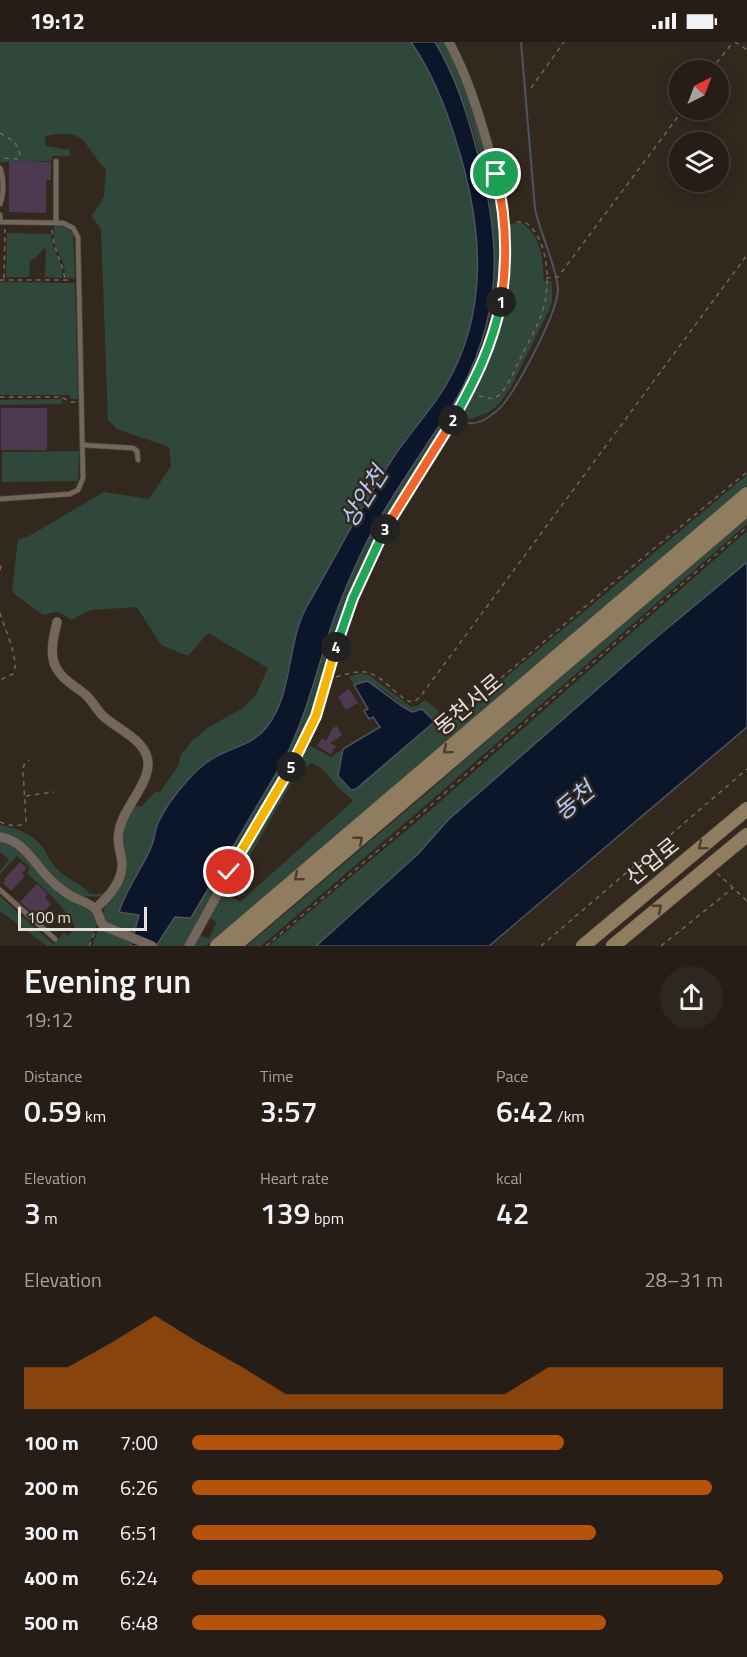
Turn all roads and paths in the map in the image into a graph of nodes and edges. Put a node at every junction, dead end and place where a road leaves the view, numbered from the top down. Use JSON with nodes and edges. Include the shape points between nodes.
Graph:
{"nodes":[{"id":1,"x":449,"y":42,"type":"edge"},
{"id":2,"x":564,"y":42,"type":"edge"},
{"id":3,"x":734,"y":42,"type":"edge"},
{"id":4,"x":747,"y":51,"type":"edge"},
{"id":5,"x":719,"y":60,"type":"edge"},
{"id":6,"x":531,"y":88,"type":"dead end"},
{"id":7,"x":675,"y":120,"type":"edge"},
{"id":8,"x":0,"y":133,"type":"edge"},
{"id":9,"x":0,"y":158,"type":"edge"},
{"id":10,"x":56,"y":161,"type":"dead end"},
{"id":11,"x":0,"y":168,"type":"edge"},
{"id":12,"x":1,"y":182,"type":"edge"},
{"id":13,"x":0,"y":204,"type":"edge"},
{"id":14,"x":0,"y":214,"type":"edge"},
{"id":15,"x":5,"y":222,"type":"junction"},
{"id":16,"x":504,"y":222,"type":"junction"},
{"id":17,"x":54,"y":223,"type":"junction"},
{"id":18,"x":4,"y":242,"type":"junction"},
{"id":19,"x":0,"y":243,"type":"edge"},
{"id":20,"x":747,"y":255,"type":"edge"},
{"id":21,"x":546,"y":278,"type":"junction"},
{"id":22,"x":0,"y":280,"type":"edge"},
{"id":23,"x":4,"y":280,"type":"junction"},
{"id":24,"x":65,"y":280,"type":"junction"},
{"id":25,"x":79,"y":280,"type":"junction"},
{"id":26,"x":470,"y":391,"type":"junction"},
{"id":27,"x":0,"y":397,"type":"edge"},
{"id":28,"x":81,"y":402,"type":"junction"},
{"id":29,"x":82,"y":445,"type":"junction"},
{"id":30,"x":138,"y":460,"type":"dead end"},
{"id":31,"x":747,"y":472,"type":"edge"},
{"id":32,"x":747,"y":494,"type":"edge"},
{"id":33,"x":0,"y":499,"type":"edge"},
{"id":34,"x":747,"y":508,"type":"edge"},
{"id":35,"x":747,"y":527,"type":"edge"},
{"id":36,"x":2,"y":562,"type":"dead end"},
{"id":37,"x":0,"y":570,"type":"edge"},
{"id":38,"x":0,"y":613,"type":"edge"},
{"id":39,"x":57,"y":622,"type":"dead end"},
{"id":40,"x":0,"y":680,"type":"edge"},
{"id":41,"x":327,"y":680,"type":"junction"},
{"id":42,"x":460,"y":713,"type":"dead end"},
{"id":43,"x":29,"y":760,"type":"dead end"},
{"id":44,"x":747,"y":769,"type":"edge"},
{"id":45,"x":54,"y":792,"type":"dead end"},
{"id":46,"x":24,"y":796,"type":"junction"},
{"id":47,"x":747,"y":809,"type":"edge"},
{"id":48,"x":0,"y":822,"type":"edge"},
{"id":49,"x":747,"y":835,"type":"edge"},
{"id":50,"x":0,"y":837,"type":"edge"},
{"id":51,"x":710,"y":866,"type":"junction"},
{"id":52,"x":733,"y":888,"type":"junction"},
{"id":53,"x":0,"y":890,"type":"edge"},
{"id":54,"x":747,"y":901,"type":"edge"},
{"id":55,"x":95,"y":909,"type":"junction"},
{"id":56,"x":104,"y":925,"type":"junction"},
{"id":57,"x":55,"y":939,"type":"dead end"},
{"id":58,"x":89,"y":946,"type":"edge"},
{"id":59,"x":152,"y":946,"type":"edge"},
{"id":60,"x":189,"y":946,"type":"edge"},
{"id":61,"x":217,"y":946,"type":"edge"},
{"id":62,"x":234,"y":946,"type":"edge"},
{"id":63,"x":266,"y":946,"type":"edge"},
{"id":64,"x":541,"y":946,"type":"edge"},
{"id":65,"x":583,"y":946,"type":"edge"},
{"id":66,"x":613,"y":946,"type":"edge"},
{"id":67,"x":662,"y":946,"type":"edge"}],
"edges":[{"from":1,"to":16,"type":"street","via":[[475,100],[496,174]]},
{"from":2,"to":6,"type":"path"},
{"from":3,"to":4,"type":"path"},
{"from":3,"to":5,"type":"path"},
{"from":7,"to":21,"type":"path","via":[[558,277]]},
{"from":8,"to":9,"type":"path","via":[[15,142],[20,154],[18,159]]},
{"from":10,"to":17,"type":"lane"},
{"from":11,"to":12,"type":"lane"},
{"from":12,"to":13,"type":"lane"},
{"from":14,"to":15,"type":"lane","via":[[0,222]]},
{"from":15,"to":17,"type":"lane"},
{"from":15,"to":18,"type":"path"},
{"from":16,"to":21,"type":"path","via":[[522,222],[536,232],[544,252]]},
{"from":16,"to":26,"type":"street","via":[[506,262],[502,301],[492,341]]},
{"from":17,"to":24,"type":"path","via":[[52,240]]},
{"from":17,"to":25,"type":"lane","via":[[70,226],[77,234]]},
{"from":18,"to":19,"type":"path"},
{"from":18,"to":23,"type":"path"},
{"from":20,"to":41,"type":"path","via":[[420,698],[407,701],[365,671]]},
{"from":21,"to":26,"type":"path","via":[[542,312],[503,390],[493,399]]},
{"from":22,"to":23,"type":"path"},
{"from":23,"to":24,"type":"path"},
{"from":24,"to":25,"type":"path"},
{"from":25,"to":28,"type":"lane"},
{"from":26,"to":41,"type":"street","via":[[380,540],[346,616]]},
{"from":27,"to":28,"type":"path","via":[[62,397]]},
{"from":28,"to":29,"type":"lane"},
{"from":29,"to":30,"type":"lane","via":[[133,448]]},
{"from":29,"to":33,"type":"lane","via":[[82,481],[74,493]]},
{"from":31,"to":42,"type":"path"},
{"from":32,"to":61,"type":"main road","name":"동천서로","one_way":true},
{"from":62,"to":34,"type":"main road","name":"동천서로","one_way":true},
{"from":35,"to":63,"type":"path"},
{"from":36,"to":37,"type":"path"},
{"from":38,"to":40,"type":"path","via":[[16,667],[13,674]]},
{"from":39,"to":55,"type":"street","via":[[52,655],[57,670],[102,715],[138,743],[148,766],[121,822],[118,843],[122,864],[118,880]]},
{"from":41,"to":60,"type":"street","via":[[305,742]]},
{"from":43,"to":46,"type":"path","via":[[23,768]]},
{"from":44,"to":64,"type":"path"},
{"from":45,"to":46,"type":"path"},
{"from":46,"to":48,"type":"path","via":[[25,823],[17,826]]},
{"from":47,"to":65,"type":"main road","name":"산업로","one_way":true},
{"from":49,"to":51,"type":"main road","name":"산업로"},
{"from":50,"to":55,"type":"street","via":[[18,843],[56,885]]},
{"from":51,"to":52,"type":"path"},
{"from":66,"to":51,"type":"main road","name":"산업로","one_way":true},
{"from":52,"to":54,"type":"path"},
{"from":52,"to":67,"type":"path"},
{"from":53,"to":57,"type":"lane"},
{"from":55,"to":56,"type":"street"},
{"from":56,"to":58,"type":"path"},
{"from":56,"to":59,"type":"street"}]}
